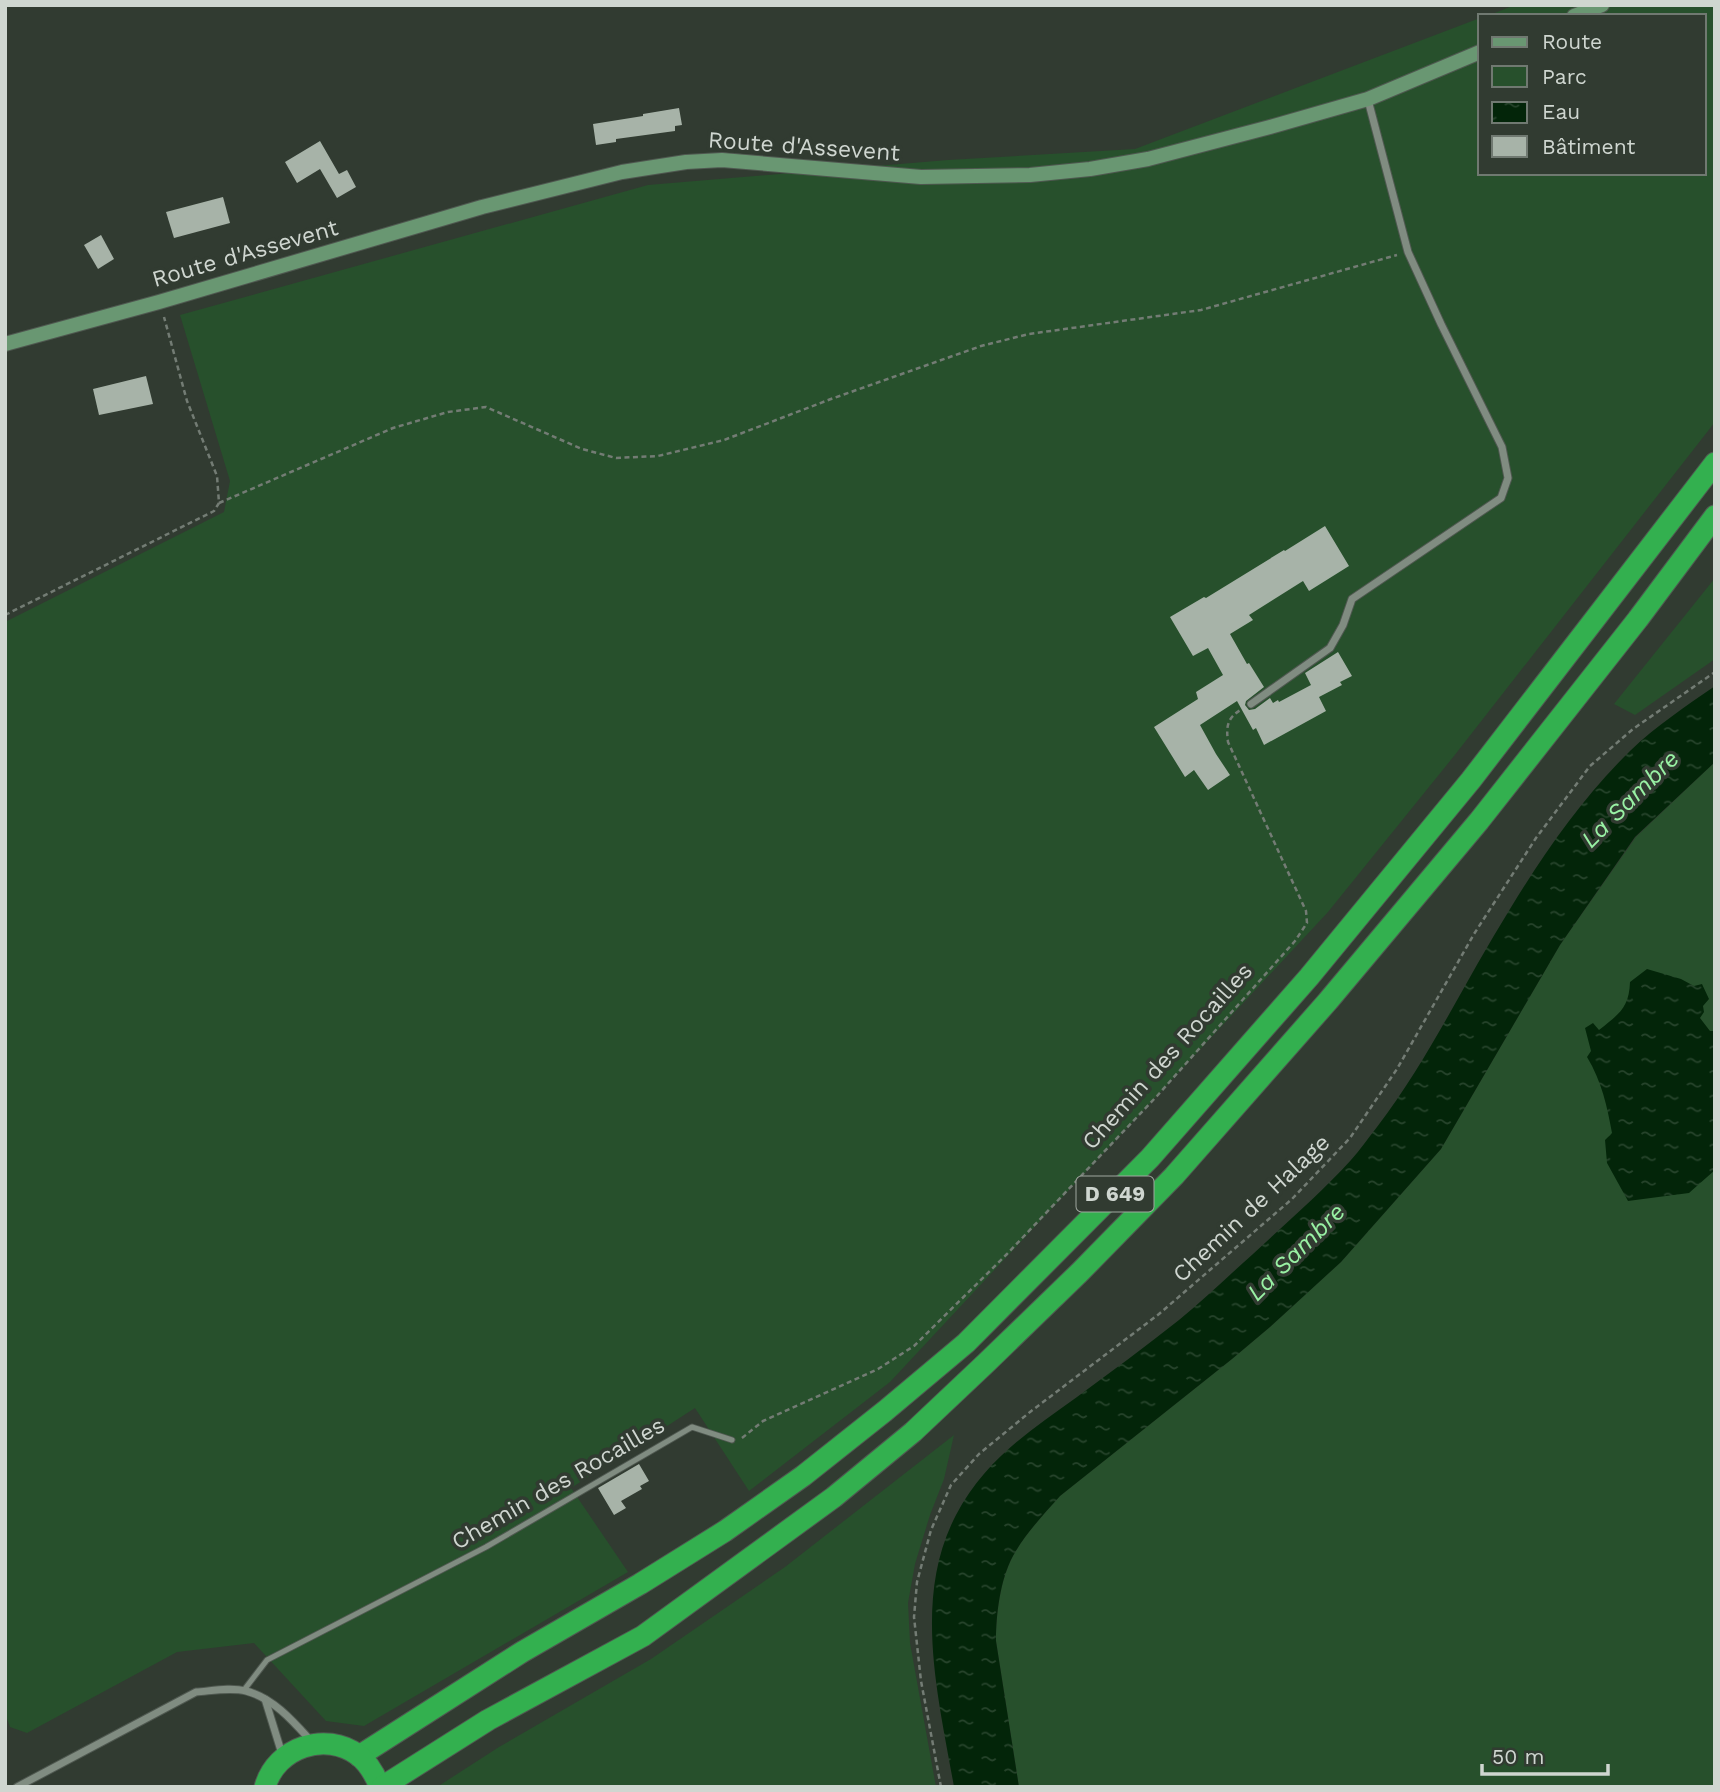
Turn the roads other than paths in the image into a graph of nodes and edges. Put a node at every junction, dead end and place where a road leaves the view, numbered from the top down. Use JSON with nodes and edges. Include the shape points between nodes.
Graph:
{"nodes":[{"id":1,"x":1602,"y":5,"type":"edge"},
{"id":2,"x":1579,"y":14,"type":"edge"},
{"id":3,"x":1478,"y":53,"type":"edge"},
{"id":4,"x":1368,"y":99,"type":"junction"},
{"id":5,"x":5,"y":345,"type":"edge"},
{"id":6,"x":1715,"y":463,"type":"edge"},
{"id":7,"x":1715,"y":516,"type":"edge"},
{"id":8,"x":1251,"y":704,"type":"road end"},
{"id":9,"x":732,"y":1440,"type":"road end"},
{"id":10,"x":244,"y":1690,"type":"junction"},
{"id":11,"x":265,"y":1698,"type":"junction"},
{"id":12,"x":313,"y":1744,"type":"junction"},
{"id":13,"x":359,"y":1756,"type":"junction"},
{"id":14,"x":283,"y":1759,"type":"junction"},
{"id":15,"x":17,"y":1787,"type":"edge"},
{"id":16,"x":265,"y":1787,"type":"edge"},
{"id":17,"x":381,"y":1787,"type":"edge"}],
"edges":[{"from":1,"to":2,"type":"street"},
{"from":3,"to":4,"type":"street","name":"Route d'Assevent"},
{"from":4,"to":5,"type":"street","name":"Route d'Assevent","via":[[1148,159],[1030,175],[921,177],[722,160],[622,172],[482,207]]},
{"from":4,"to":8,"type":"street","via":[[1408,251],[1502,447],[1508,478],[1501,498],[1352,599],[1330,648]]},
{"from":6,"to":13,"type":"highway","number":"D 649","via":[[1471,780],[1309,977],[1150,1158],[966,1343],[803,1476],[725,1531]]},
{"from":7,"to":17,"type":"highway","number":"D 649","via":[[1479,821],[1328,1001],[1174,1176],[976,1373],[834,1497],[643,1636],[488,1720]]},
{"from":9,"to":10,"type":"lane","name":"Chemin des Rocailles","via":[[692,1427],[486,1547],[267,1660]]},
{"from":10,"to":11,"type":"street"},
{"from":10,"to":15,"type":"street","via":[[196,1692]]},
{"from":11,"to":12,"type":"street"},
{"from":11,"to":14,"type":"street"},
{"from":12,"to":13,"type":"highway","via":[[343,1747]]},
{"from":12,"to":14,"type":"highway"},
{"from":13,"to":17,"type":"highway"},
{"from":14,"to":16,"type":"highway"}]}
